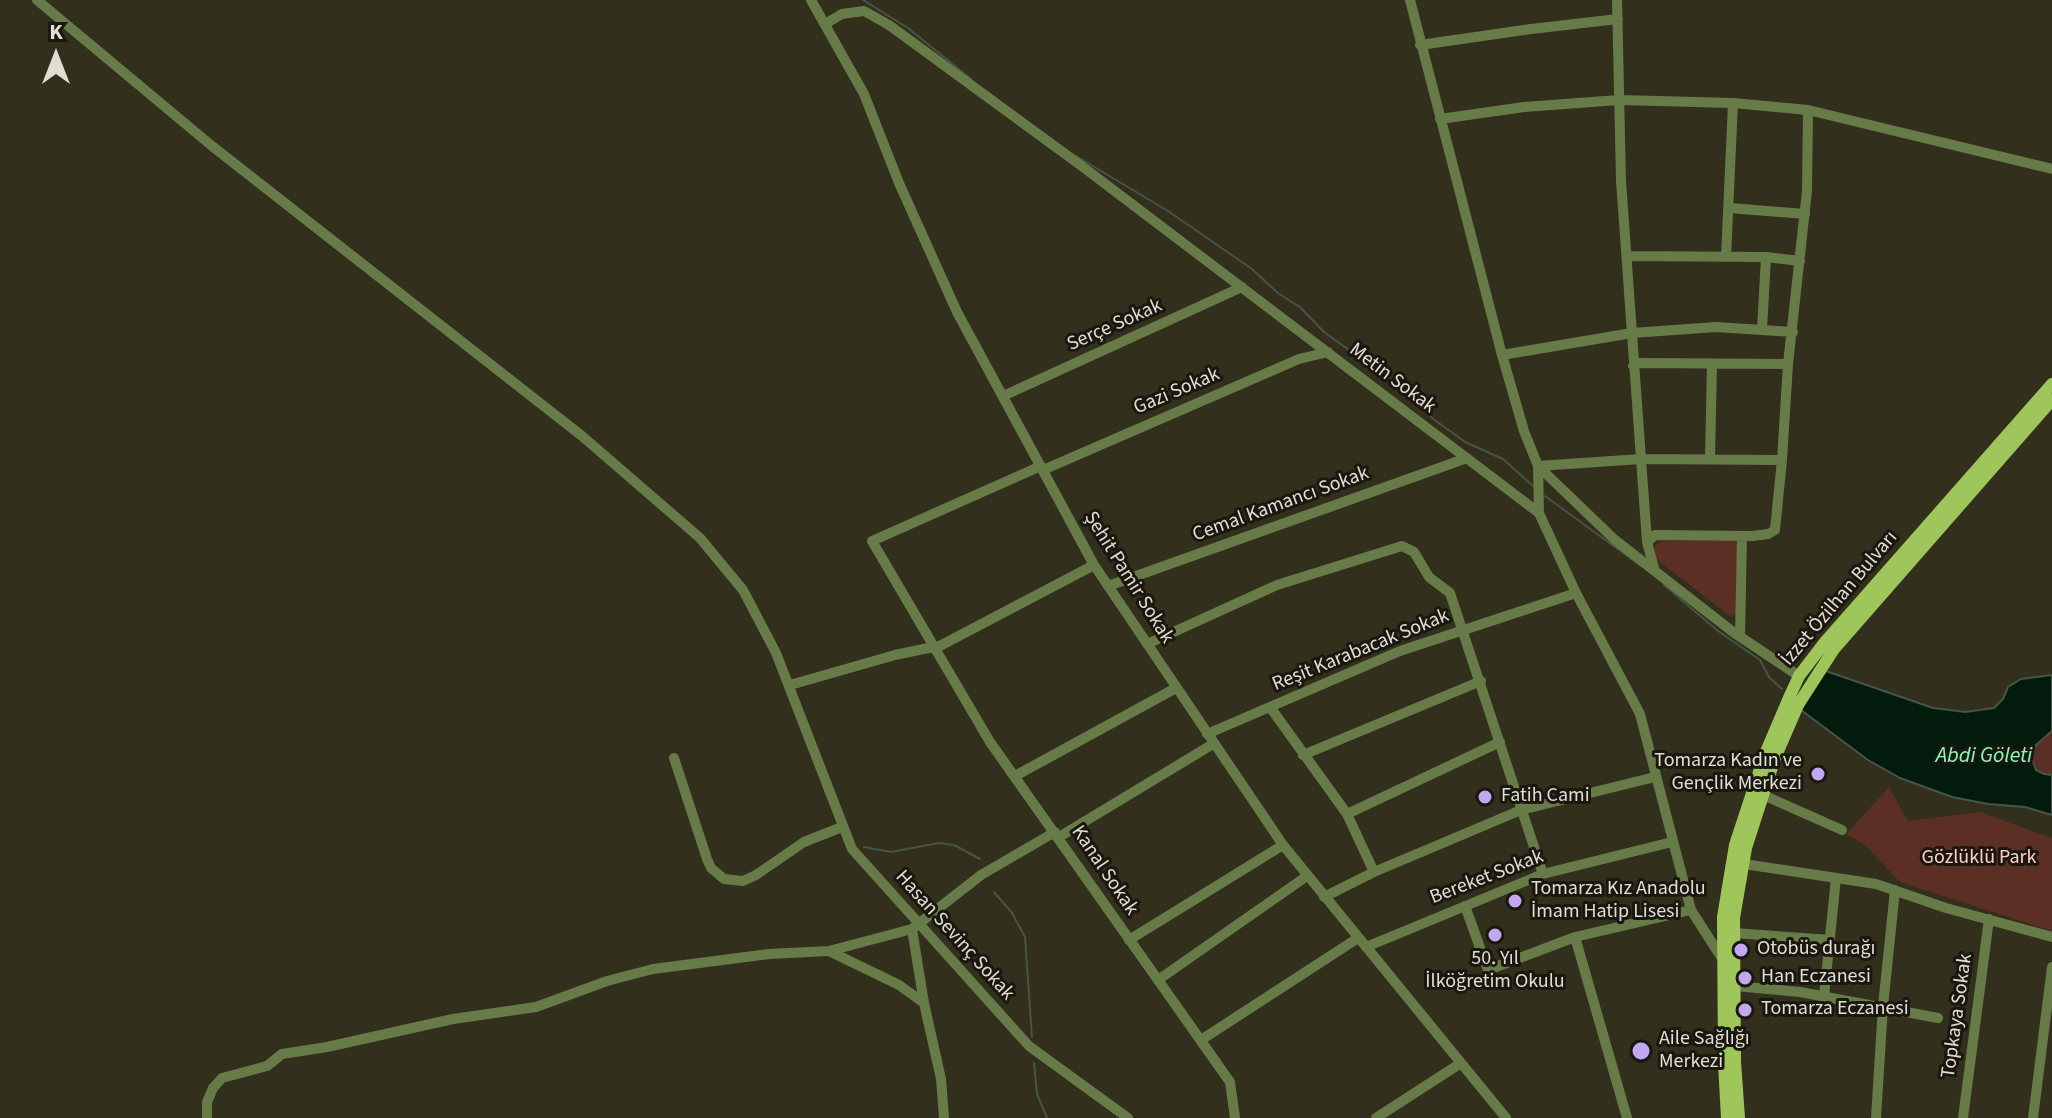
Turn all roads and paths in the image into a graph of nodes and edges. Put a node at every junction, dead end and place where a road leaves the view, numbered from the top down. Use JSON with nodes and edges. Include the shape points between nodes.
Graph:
{"nodes":[{"id":1,"x":37,"y":0,"type":"edge"},
{"id":2,"x":811,"y":0,"type":"edge"},
{"id":3,"x":1410,"y":0,"type":"edge"},
{"id":4,"x":1617,"y":0,"type":"edge"},
{"id":5,"x":1618,"y":19,"type":"junction"},
{"id":6,"x":825,"y":24,"type":"junction"},
{"id":7,"x":1420,"y":45,"type":"junction"},
{"id":8,"x":1619,"y":100,"type":"junction"},
{"id":9,"x":1733,"y":103,"type":"junction"},
{"id":10,"x":1808,"y":110,"type":"junction"},
{"id":11,"x":1440,"y":119,"type":"junction"},
{"id":12,"x":2052,"y":169,"type":"edge"},
{"id":13,"x":1729,"y":208,"type":"junction"},
{"id":14,"x":1805,"y":214,"type":"junction"},
{"id":15,"x":1627,"y":256,"type":"junction"},
{"id":16,"x":1726,"y":257,"type":"junction"},
{"id":17,"x":1766,"y":257,"type":"junction"},
{"id":18,"x":1800,"y":261,"type":"junction"},
{"id":19,"x":1242,"y":287,"type":"junction"},
{"id":20,"x":1762,"y":330,"type":"junction"},
{"id":21,"x":1793,"y":332,"type":"junction"},
{"id":22,"x":1632,"y":333,"type":"junction"},
{"id":23,"x":1328,"y":352,"type":"junction"},
{"id":24,"x":1502,"y":355,"type":"junction"},
{"id":25,"x":1712,"y":364,"type":"junction"},
{"id":26,"x":1788,"y":364,"type":"junction"},
{"id":27,"x":1633,"y":366,"type":"junction"},
{"id":28,"x":2052,"y":384,"type":"edge"},
{"id":29,"x":1003,"y":396,"type":"junction"},
{"id":30,"x":2052,"y":400,"type":"edge"},
{"id":31,"x":1467,"y":458,"type":"junction"},
{"id":32,"x":1641,"y":459,"type":"junction"},
{"id":33,"x":1710,"y":459,"type":"junction"},
{"id":34,"x":1782,"y":460,"type":"junction"},
{"id":35,"x":1538,"y":466,"type":"junction"},
{"id":36,"x":1042,"y":468,"type":"junction"},
{"id":37,"x":1539,"y":513,"type":"junction"},
{"id":38,"x":1742,"y":536,"type":"junction"},
{"id":39,"x":872,"y":541,"type":"joint"},
{"id":40,"x":1647,"y":542,"type":"junction"},
{"id":41,"x":1094,"y":565,"type":"junction"},
{"id":42,"x":1654,"y":568,"type":"junction"},
{"id":43,"x":1108,"y":586,"type":"junction"},
{"id":44,"x":1576,"y":593,"type":"junction"},
{"id":45,"x":1464,"y":630,"type":"junction"},
{"id":46,"x":1740,"y":637,"type":"junction"},
{"id":47,"x":1147,"y":644,"type":"junction"},
{"id":48,"x":934,"y":648,"type":"junction"},
{"id":49,"x":1799,"y":676,"type":"junction"},
{"id":50,"x":1481,"y":681,"type":"junction"},
{"id":51,"x":790,"y":685,"type":"junction"},
{"id":52,"x":1176,"y":688,"type":"junction"},
{"id":53,"x":1270,"y":707,"type":"junction"},
{"id":54,"x":1210,"y":739,"type":"junction"},
{"id":55,"x":1500,"y":742,"type":"junction"},
{"id":56,"x":1303,"y":755,"type":"junction"},
{"id":57,"x":674,"y":758,"type":"dead end"},
{"id":58,"x":1015,"y":776,"type":"junction"},
{"id":59,"x":1655,"y":777,"type":"junction"},
{"id":60,"x":1763,"y":795,"type":"junction"},
{"id":61,"x":1521,"y":810,"type":"junction"},
{"id":62,"x":1347,"y":814,"type":"junction"},
{"id":63,"x":843,"y":830,"type":"junction"},
{"id":64,"x":1842,"y":830,"type":"dead end"},
{"id":65,"x":1057,"y":834,"type":"junction"},
{"id":66,"x":1672,"y":842,"type":"junction"},
{"id":67,"x":1283,"y":845,"type":"junction"},
{"id":68,"x":1744,"y":864,"type":"junction"},
{"id":69,"x":1374,"y":872,"type":"junction"},
{"id":70,"x":1543,"y":874,"type":"junction"},
{"id":71,"x":1307,"y":876,"type":"junction"},
{"id":72,"x":1836,"y":878,"type":"junction"},
{"id":73,"x":1895,"y":890,"type":"junction"},
{"id":74,"x":1324,"y":897,"type":"junction"},
{"id":75,"x":1465,"y":906,"type":"junction"},
{"id":76,"x":1691,"y":910,"type":"junction"},
{"id":77,"x":1989,"y":919,"type":"junction"},
{"id":78,"x":915,"y":927,"type":"junction"},
{"id":79,"x":1734,"y":933,"type":"junction"},
{"id":80,"x":1575,"y":937,"type":"junction"},
{"id":81,"x":2052,"y":937,"type":"edge"},
{"id":82,"x":1129,"y":940,"type":"junction"},
{"id":83,"x":1830,"y":940,"type":"junction"},
{"id":84,"x":1362,"y":943,"type":"junction"},
{"id":85,"x":829,"y":951,"type":"junction"},
{"id":86,"x":1723,"y":960,"type":"junction"},
{"id":87,"x":2052,"y":967,"type":"edge"},
{"id":88,"x":1158,"y":980,"type":"junction"},
{"id":89,"x":1735,"y":986,"type":"junction"},
{"id":90,"x":1824,"y":996,"type":"junction"},
{"id":91,"x":924,"y":1003,"type":"junction"},
{"id":92,"x":1883,"y":1006,"type":"junction"},
{"id":93,"x":1938,"y":1018,"type":"dead end"},
{"id":94,"x":1201,"y":1040,"type":"junction"},
{"id":95,"x":1461,"y":1063,"type":"junction"},
{"id":96,"x":207,"y":1118,"type":"edge"},
{"id":97,"x":944,"y":1118,"type":"edge"},
{"id":98,"x":1128,"y":1118,"type":"edge"},
{"id":99,"x":1235,"y":1118,"type":"edge"},
{"id":100,"x":1376,"y":1118,"type":"edge"},
{"id":101,"x":1506,"y":1118,"type":"edge"},
{"id":102,"x":1627,"y":1118,"type":"edge"},
{"id":103,"x":1727,"y":1118,"type":"edge"},
{"id":104,"x":1739,"y":1118,"type":"edge"},
{"id":105,"x":1876,"y":1118,"type":"edge"},
{"id":106,"x":1963,"y":1118,"type":"edge"},
{"id":107,"x":2033,"y":1118,"type":"edge"}],
"edges":[{"from":1,"to":51,"type":"street","name":"Hasan Sevinç Sokak","via":[[212,146],[582,436],[700,538],[743,590]]},
{"from":2,"to":6,"type":"street","name":"Şehit Pamir Sokak"},
{"from":3,"to":7,"type":"street"},
{"from":4,"to":5,"type":"street"},
{"from":5,"to":7,"type":"street"},
{"from":5,"to":8,"type":"street"},
{"from":6,"to":19,"type":"street","name":"Metin Sokak","via":[[842,14],[864,11],[889,25]]},
{"from":6,"to":29,"type":"street","name":"Şehit Pamir Sokak","via":[[864,94],[957,312]]},
{"from":7,"to":11,"type":"street"},
{"from":8,"to":9,"type":"street"},
{"from":8,"to":11,"type":"street"},
{"from":8,"to":15,"type":"street"},
{"from":9,"to":10,"type":"street"},
{"from":9,"to":13,"type":"street"},
{"from":10,"to":12,"type":"street"},
{"from":10,"to":14,"type":"street"},
{"from":11,"to":24,"type":"street"},
{"from":13,"to":14,"type":"street"},
{"from":13,"to":16,"type":"street"},
{"from":14,"to":18,"type":"street"},
{"from":15,"to":16,"type":"street"},
{"from":15,"to":22,"type":"street"},
{"from":16,"to":17,"type":"street"},
{"from":17,"to":18,"type":"street"},
{"from":17,"to":20,"type":"street"},
{"from":18,"to":21,"type":"street"},
{"from":19,"to":23,"type":"street","name":"Metin Sokak"},
{"from":19,"to":29,"type":"street","name":"Serçe Sokak"},
{"from":20,"to":21,"type":"street"},
{"from":20,"to":22,"type":"street","via":[[1716,327]]},
{"from":21,"to":26,"type":"street"},
{"from":22,"to":24,"type":"street"},
{"from":22,"to":27,"type":"street"},
{"from":23,"to":31,"type":"street","name":"Metin Sokak"},
{"from":23,"to":36,"type":"street","name":"Gazi Sokak","via":[[1299,359]]},
{"from":24,"to":35,"type":"street"},
{"from":25,"to":26,"type":"street"},
{"from":25,"to":27,"type":"street"},
{"from":25,"to":33,"type":"street"},
{"from":26,"to":34,"type":"street"},
{"from":27,"to":32,"type":"street"},
{"from":28,"to":49,"type":"main road","name":"İzzet Özilhan Bulvarı"},
{"from":29,"to":36,"type":"street","name":"Şehit Pamir Sokak"},
{"from":30,"to":60,"type":"main road","name":"İzzet Özilhan Bulvarı","via":[[1834,649],[1798,705]]},
{"from":31,"to":37,"type":"street","name":"Metin Sokak"},
{"from":31,"to":43,"type":"street","name":"Cemal Kamancı Sokak"},
{"from":32,"to":33,"type":"street"},
{"from":32,"to":35,"type":"street"},
{"from":32,"to":40,"type":"street"},
{"from":33,"to":34,"type":"street"},
{"from":34,"to":38,"type":"street","via":[[1775,530]]},
{"from":35,"to":37,"type":"street"},
{"from":35,"to":42,"type":"street","via":[[1615,540]]},
{"from":36,"to":39,"type":"street","name":"Gazi Sokak"},
{"from":36,"to":41,"type":"street","name":"Şehit Pamir Sokak"},
{"from":37,"to":44,"type":"street","name":"Metin Sokak"},
{"from":38,"to":40,"type":"street","via":[[1655,535]]},
{"from":38,"to":46,"type":"street"},
{"from":39,"to":48,"type":"street","name":"Kanal Sokak"},
{"from":40,"to":42,"type":"street"},
{"from":41,"to":43,"type":"street","name":"Şehit Pamir Sokak"},
{"from":41,"to":48,"type":"street"},
{"from":42,"to":46,"type":"street"},
{"from":43,"to":47,"type":"street","name":"Şehit Pamir Sokak"},
{"from":44,"to":45,"type":"street","name":"Reşit Karabacak Sokak"},
{"from":44,"to":59,"type":"street","name":"Metin Sokak","via":[[1640,714]]},
{"from":45,"to":47,"type":"street","via":[[1450,593],[1429,577],[1414,552],[1402,546],[1277,585]]},
{"from":45,"to":50,"type":"street"},
{"from":45,"to":53,"type":"street","name":"Reşit Karabacak Sokak","via":[[1400,651]]},
{"from":46,"to":49,"type":"street"},
{"from":47,"to":52,"type":"street","name":"Şehit Pamir Sokak"},
{"from":48,"to":51,"type":"street"},
{"from":48,"to":58,"type":"street","name":"Kanal Sokak"},
{"from":49,"to":86,"type":"main road","name":"İzzet Özilhan Bulvarı","via":[[1765,754],[1735,845],[1723,917]]},
{"from":50,"to":55,"type":"street"},
{"from":50,"to":56,"type":"street"},
{"from":51,"to":63,"type":"street","name":"Hasan Sevinç Sokak"},
{"from":52,"to":54,"type":"street","name":"Şehit Pamir Sokak"},
{"from":52,"to":58,"type":"street"},
{"from":53,"to":54,"type":"street","name":"Reşit Karabacak Sokak"},
{"from":53,"to":56,"type":"street"},
{"from":54,"to":65,"type":"street","name":"Reşit Karabacak Sokak"},
{"from":54,"to":67,"type":"street","name":"Şehit Pamir Sokak"},
{"from":55,"to":61,"type":"street"},
{"from":55,"to":62,"type":"street"},
{"from":56,"to":62,"type":"street"},
{"from":57,"to":63,"type":"street","via":[[707,859],[724,879],[743,881],[804,842]]},
{"from":58,"to":65,"type":"street","name":"Kanal Sokak"},
{"from":59,"to":61,"type":"street"},
{"from":59,"to":66,"type":"street","name":"Metin Sokak"},
{"from":60,"to":64,"type":"street"},
{"from":60,"to":68,"type":"main road","name":"İzzet Özilhan Bulvarı"},
{"from":61,"to":69,"type":"street"},
{"from":61,"to":70,"type":"street"},
{"from":62,"to":69,"type":"street"},
{"from":63,"to":78,"type":"street","name":"Hasan Sevinç Sokak","via":[[852,849]]},
{"from":65,"to":78,"type":"street","name":"Reşit Karabacak Sokak","via":[[981,875]]},
{"from":65,"to":82,"type":"street","name":"Kanal Sokak"},
{"from":66,"to":70,"type":"street","name":"Bereket Sokak"},
{"from":66,"to":76,"type":"street","name":"Metin Sokak"},
{"from":67,"to":71,"type":"street","name":"Şehit Pamir Sokak"},
{"from":67,"to":82,"type":"street"},
{"from":68,"to":72,"type":"street"},
{"from":68,"to":79,"type":"main road","name":"İzzet Özilhan Bulvarı"},
{"from":69,"to":74,"type":"street"},
{"from":70,"to":75,"type":"street","name":"Bereket Sokak"},
{"from":71,"to":74,"type":"street","name":"Şehit Pamir Sokak"},
{"from":71,"to":88,"type":"street"},
{"from":72,"to":73,"type":"street"},
{"from":72,"to":83,"type":"street"},
{"from":73,"to":77,"type":"street"},
{"from":73,"to":92,"type":"street"},
{"from":74,"to":84,"type":"street","name":"Şehit Pamir Sokak"},
{"from":75,"to":80,"type":"street","via":[[1488,970]]},
{"from":75,"to":84,"type":"street","name":"Bereket Sokak"},
{"from":76,"to":80,"type":"street"},
{"from":76,"to":86,"type":"street","name":"Metin Sokak"},
{"from":77,"to":81,"type":"street"},
{"from":77,"to":106,"type":"street","name":"Topkaya Sokak"},
{"from":78,"to":85,"type":"street"},
{"from":78,"to":91,"type":"street"},
{"from":78,"to":98,"type":"street","name":"Hasan Sevinç Sokak","via":[[1029,1046]]},
{"from":79,"to":83,"type":"street"},
{"from":79,"to":89,"type":"main road","name":"İzzet Özilhan Bulvarı"},
{"from":80,"to":102,"type":"street"},
{"from":82,"to":88,"type":"street","name":"Kanal Sokak"},
{"from":83,"to":90,"type":"street"},
{"from":84,"to":94,"type":"street","name":"Bereket Sokak"},
{"from":84,"to":95,"type":"street","name":"Şehit Pamir Sokak"},
{"from":85,"to":91,"type":"street"},
{"from":85,"to":96,"type":"street","via":[[653,969],[536,1007],[282,1054],[267,1066],[222,1078],[207,1102]]},
{"from":86,"to":103,"type":"main road","name":"İzzet Özilhan Bulvarı"},
{"from":87,"to":107,"type":"street"},
{"from":88,"to":94,"type":"street","name":"Kanal Sokak"},
{"from":89,"to":90,"type":"street"},
{"from":89,"to":104,"type":"main road","name":"İzzet Özilhan Bulvarı"},
{"from":90,"to":92,"type":"street"},
{"from":91,"to":97,"type":"street"},
{"from":92,"to":93,"type":"street"},
{"from":92,"to":105,"type":"street"},
{"from":94,"to":99,"type":"street","name":"Kanal Sokak","via":[[1230,1082]]},
{"from":95,"to":100,"type":"street"},
{"from":95,"to":101,"type":"street","name":"Şehit Pamir Sokak"}]}
